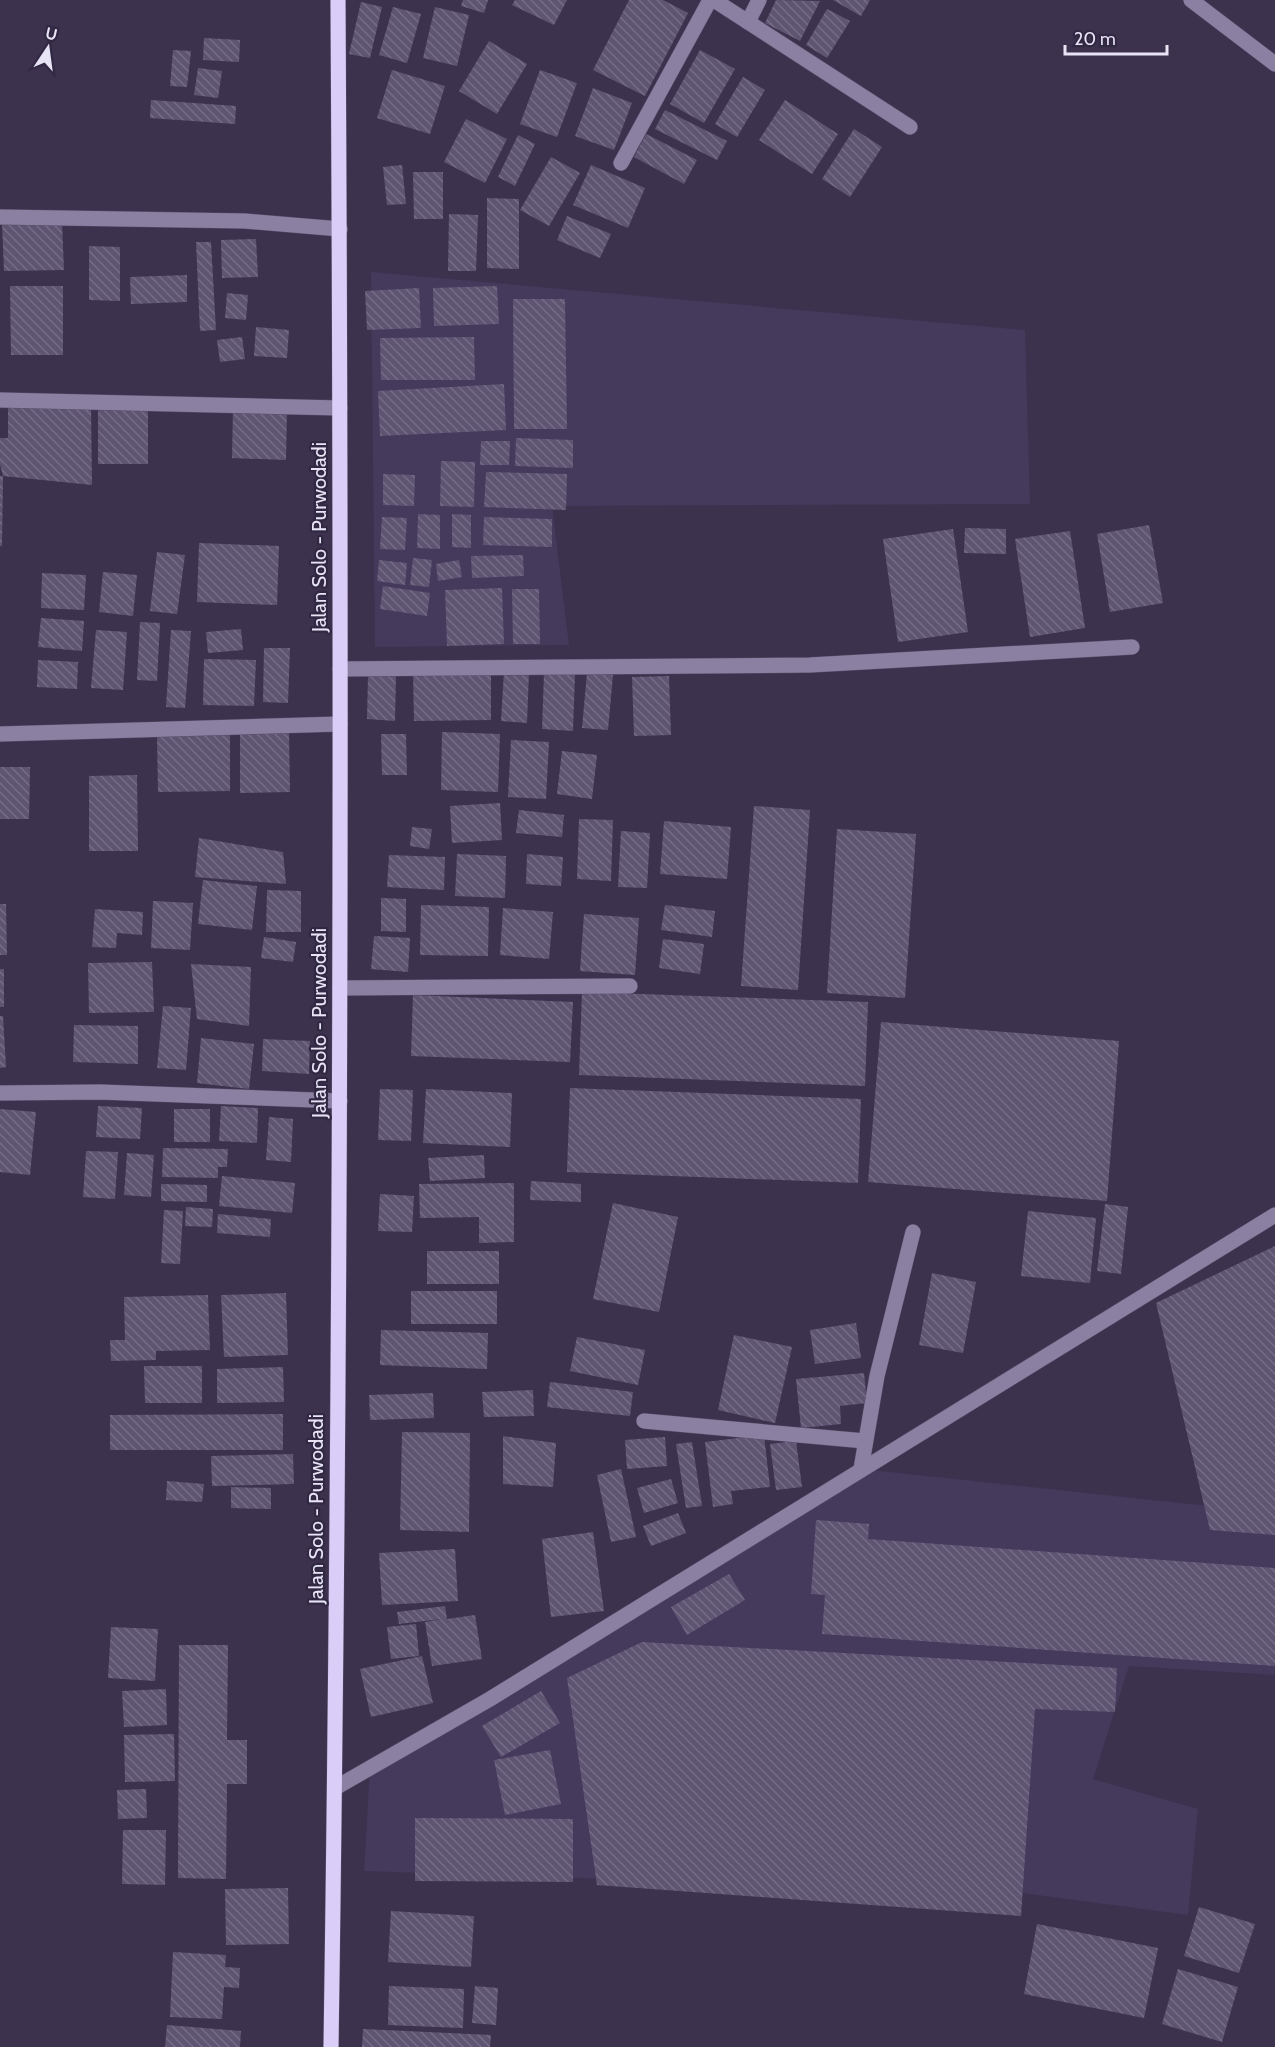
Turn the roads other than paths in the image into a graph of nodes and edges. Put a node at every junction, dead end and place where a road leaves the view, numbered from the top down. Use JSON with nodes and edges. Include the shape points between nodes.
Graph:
{"nodes":[{"id":1,"x":338,"y":0,"type":"edge"},
{"id":2,"x":712,"y":0,"type":"edge"},
{"id":3,"x":759,"y":0,"type":"edge"},
{"id":4,"x":1191,"y":0,"type":"edge"},
{"id":5,"x":748,"y":22,"type":"junction"},
{"id":6,"x":1275,"y":64,"type":"edge"},
{"id":7,"x":910,"y":127,"type":"dead end"},
{"id":8,"x":621,"y":163,"type":"dead end"},
{"id":9,"x":0,"y":217,"type":"edge"},
{"id":10,"x":339,"y":229,"type":"junction"},
{"id":11,"x":0,"y":400,"type":"edge"},
{"id":12,"x":340,"y":408,"type":"junction"},
{"id":13,"x":1132,"y":647,"type":"dead end"},
{"id":14,"x":340,"y":669,"type":"junction"},
{"id":15,"x":340,"y":724,"type":"junction"},
{"id":16,"x":0,"y":734,"type":"edge"},
{"id":17,"x":630,"y":986,"type":"dead end"},
{"id":18,"x":340,"y":988,"type":"junction"},
{"id":19,"x":0,"y":1093,"type":"edge"},
{"id":20,"x":340,"y":1101,"type":"junction"},
{"id":21,"x":1275,"y":1215,"type":"edge"},
{"id":22,"x":913,"y":1232,"type":"dead end"},
{"id":23,"x":644,"y":1421,"type":"dead end"},
{"id":24,"x":865,"y":1441,"type":"junction"},
{"id":25,"x":861,"y":1469,"type":"junction"},
{"id":26,"x":335,"y":1788,"type":"junction"},
{"id":27,"x":331,"y":2047,"type":"edge"}],
"edges":[{"from":1,"to":10,"type":"main road","name":"Jalan Solo - Purwodadi"},
{"from":2,"to":5,"type":"street"},
{"from":2,"to":8,"type":"street"},
{"from":3,"to":5,"type":"street"},
{"from":4,"to":6,"type":"street"},
{"from":5,"to":7,"type":"street"},
{"from":9,"to":10,"type":"street","via":[[245,221]]},
{"from":10,"to":12,"type":"main road","name":"Jalan Solo - Purwodadi"},
{"from":11,"to":12,"type":"street"},
{"from":12,"to":14,"type":"main road","name":"Jalan Solo - Purwodadi"},
{"from":13,"to":14,"type":"street","via":[[810,665]]},
{"from":14,"to":15,"type":"main road","name":"Jalan Solo - Purwodadi"},
{"from":15,"to":16,"type":"street"},
{"from":15,"to":18,"type":"main road","name":"Jalan Solo - Purwodadi"},
{"from":17,"to":18,"type":"street"},
{"from":18,"to":20,"type":"main road","name":"Jalan Solo - Purwodadi"},
{"from":19,"to":20,"type":"street","via":[[100,1092]]},
{"from":20,"to":26,"type":"main road","name":"Jalan Solo - Purwodadi"},
{"from":21,"to":25,"type":"street"},
{"from":22,"to":24,"type":"street"},
{"from":23,"to":24,"type":"street"},
{"from":24,"to":25,"type":"street"},
{"from":25,"to":26,"type":"street","via":[[500,1692]]},
{"from":26,"to":27,"type":"main road","name":"Jalan Solo - Purwodadi"}]}
